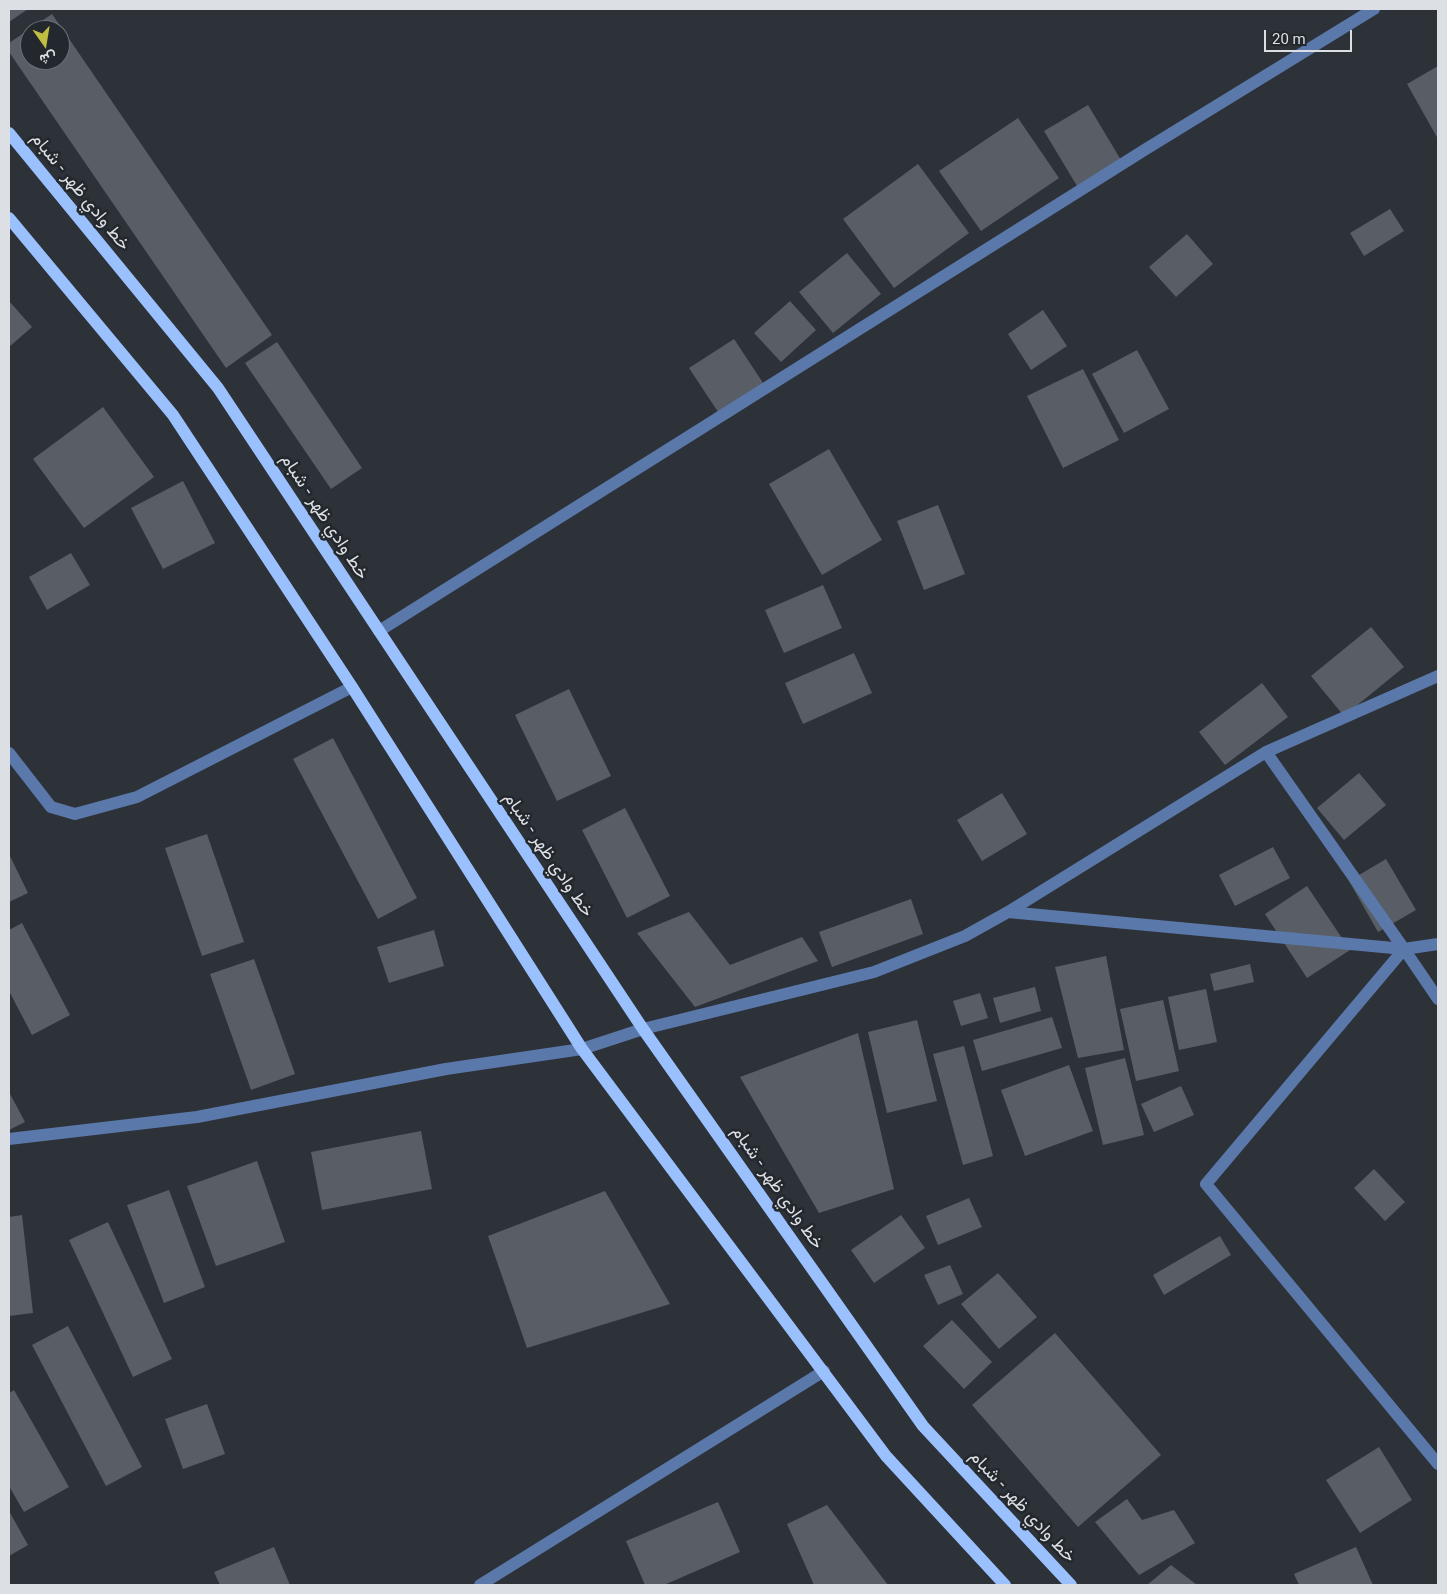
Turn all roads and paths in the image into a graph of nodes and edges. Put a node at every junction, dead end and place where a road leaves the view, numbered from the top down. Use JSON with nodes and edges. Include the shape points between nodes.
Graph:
{"nodes":[{"id":1,"x":1374,"y":9,"type":"edge"},
{"id":2,"x":9,"y":133,"type":"edge"},
{"id":3,"x":9,"y":218,"type":"edge"},
{"id":4,"x":378,"y":631,"type":"junction"},
{"id":5,"x":1438,"y":676,"type":"edge"},
{"id":6,"x":352,"y":687,"type":"junction"},
{"id":7,"x":9,"y":752,"type":"edge"},
{"id":8,"x":1266,"y":752,"type":"junction"},
{"id":9,"x":1008,"y":912,"type":"junction"},
{"id":10,"x":1438,"y":944,"type":"edge"},
{"id":11,"x":1404,"y":949,"type":"junction"},
{"id":12,"x":1438,"y":999,"type":"edge"},
{"id":13,"x":642,"y":1029,"type":"junction"},
{"id":14,"x":582,"y":1049,"type":"junction"},
{"id":15,"x":9,"y":1139,"type":"edge"},
{"id":16,"x":824,"y":1371,"type":"junction"},
{"id":17,"x":1438,"y":1464,"type":"edge"},
{"id":18,"x":480,"y":1585,"type":"edge"},
{"id":19,"x":1005,"y":1585,"type":"edge"},
{"id":20,"x":1071,"y":1585,"type":"edge"}],
"edges":[{"from":1,"to":4,"type":"street"},
{"from":2,"to":4,"type":"main road","name":"خط وادي ظهر - شبام","via":[[218,388]]},
{"from":3,"to":6,"type":"main road","via":[[173,415]]},
{"from":4,"to":13,"type":"main road","name":"خط وادي ظهر - شبام"},
{"from":5,"to":8,"type":"street"},
{"from":6,"to":7,"type":"street","via":[[137,798],[75,814],[52,807]]},
{"from":6,"to":14,"type":"main road"},
{"from":8,"to":9,"type":"street"},
{"from":8,"to":11,"type":"street"},
{"from":9,"to":11,"type":"street"},
{"from":9,"to":13,"type":"street","via":[[965,936],[874,972]]},
{"from":10,"to":11,"type":"street"},
{"from":11,"to":12,"type":"street"},
{"from":11,"to":17,"type":"street","via":[[1206,1184]]},
{"from":13,"to":14,"type":"street"},
{"from":13,"to":20,"type":"main road","name":"خط وادي ظهر - شبام","via":[[923,1426]]},
{"from":14,"to":15,"type":"street","via":[[446,1069],[197,1117]]},
{"from":14,"to":16,"type":"main road"},
{"from":16,"to":18,"type":"street"},
{"from":16,"to":19,"type":"main road","via":[[886,1456]]}]}
